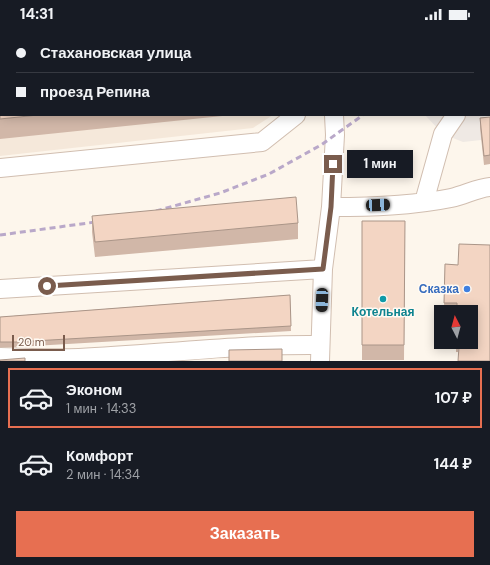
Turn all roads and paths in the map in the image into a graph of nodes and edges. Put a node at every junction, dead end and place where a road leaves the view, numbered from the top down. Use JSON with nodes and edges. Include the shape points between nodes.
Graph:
{"nodes":[{"id":1,"x":295,"y":116,"type":"edge"},
{"id":2,"x":334,"y":116,"type":"edge"},
{"id":3,"x":455,"y":116,"type":"edge"},
{"id":4,"x":0,"y":168,"type":"edge"},
{"id":5,"x":490,"y":186,"type":"edge"},
{"id":6,"x":424,"y":202,"type":"junction"},
{"id":7,"x":331,"y":207,"type":"junction"},
{"id":8,"x":323,"y":269,"type":"junction"},
{"id":9,"x":0,"y":289,"type":"edge"},
{"id":10,"x":320,"y":353,"type":"edge"},
{"id":11,"x":0,"y":357,"type":"edge"},
{"id":12,"x":78,"y":359,"type":"edge"}],
"edges":[{"from":1,"to":4,"type":"street","via":[[262,142]]},
{"from":2,"to":7,"type":"street"},
{"from":3,"to":6,"type":"street","via":[[443,134]]},
{"from":5,"to":6,"type":"street","via":[[453,198]]},
{"from":6,"to":7,"type":"street"},
{"from":7,"to":8,"type":"street"},
{"from":8,"to":9,"type":"street"},
{"from":8,"to":10,"type":"street"},
{"from":10,"to":12,"type":"street","via":[[294,345]]},
{"from":11,"to":12,"type":"street"}]}
